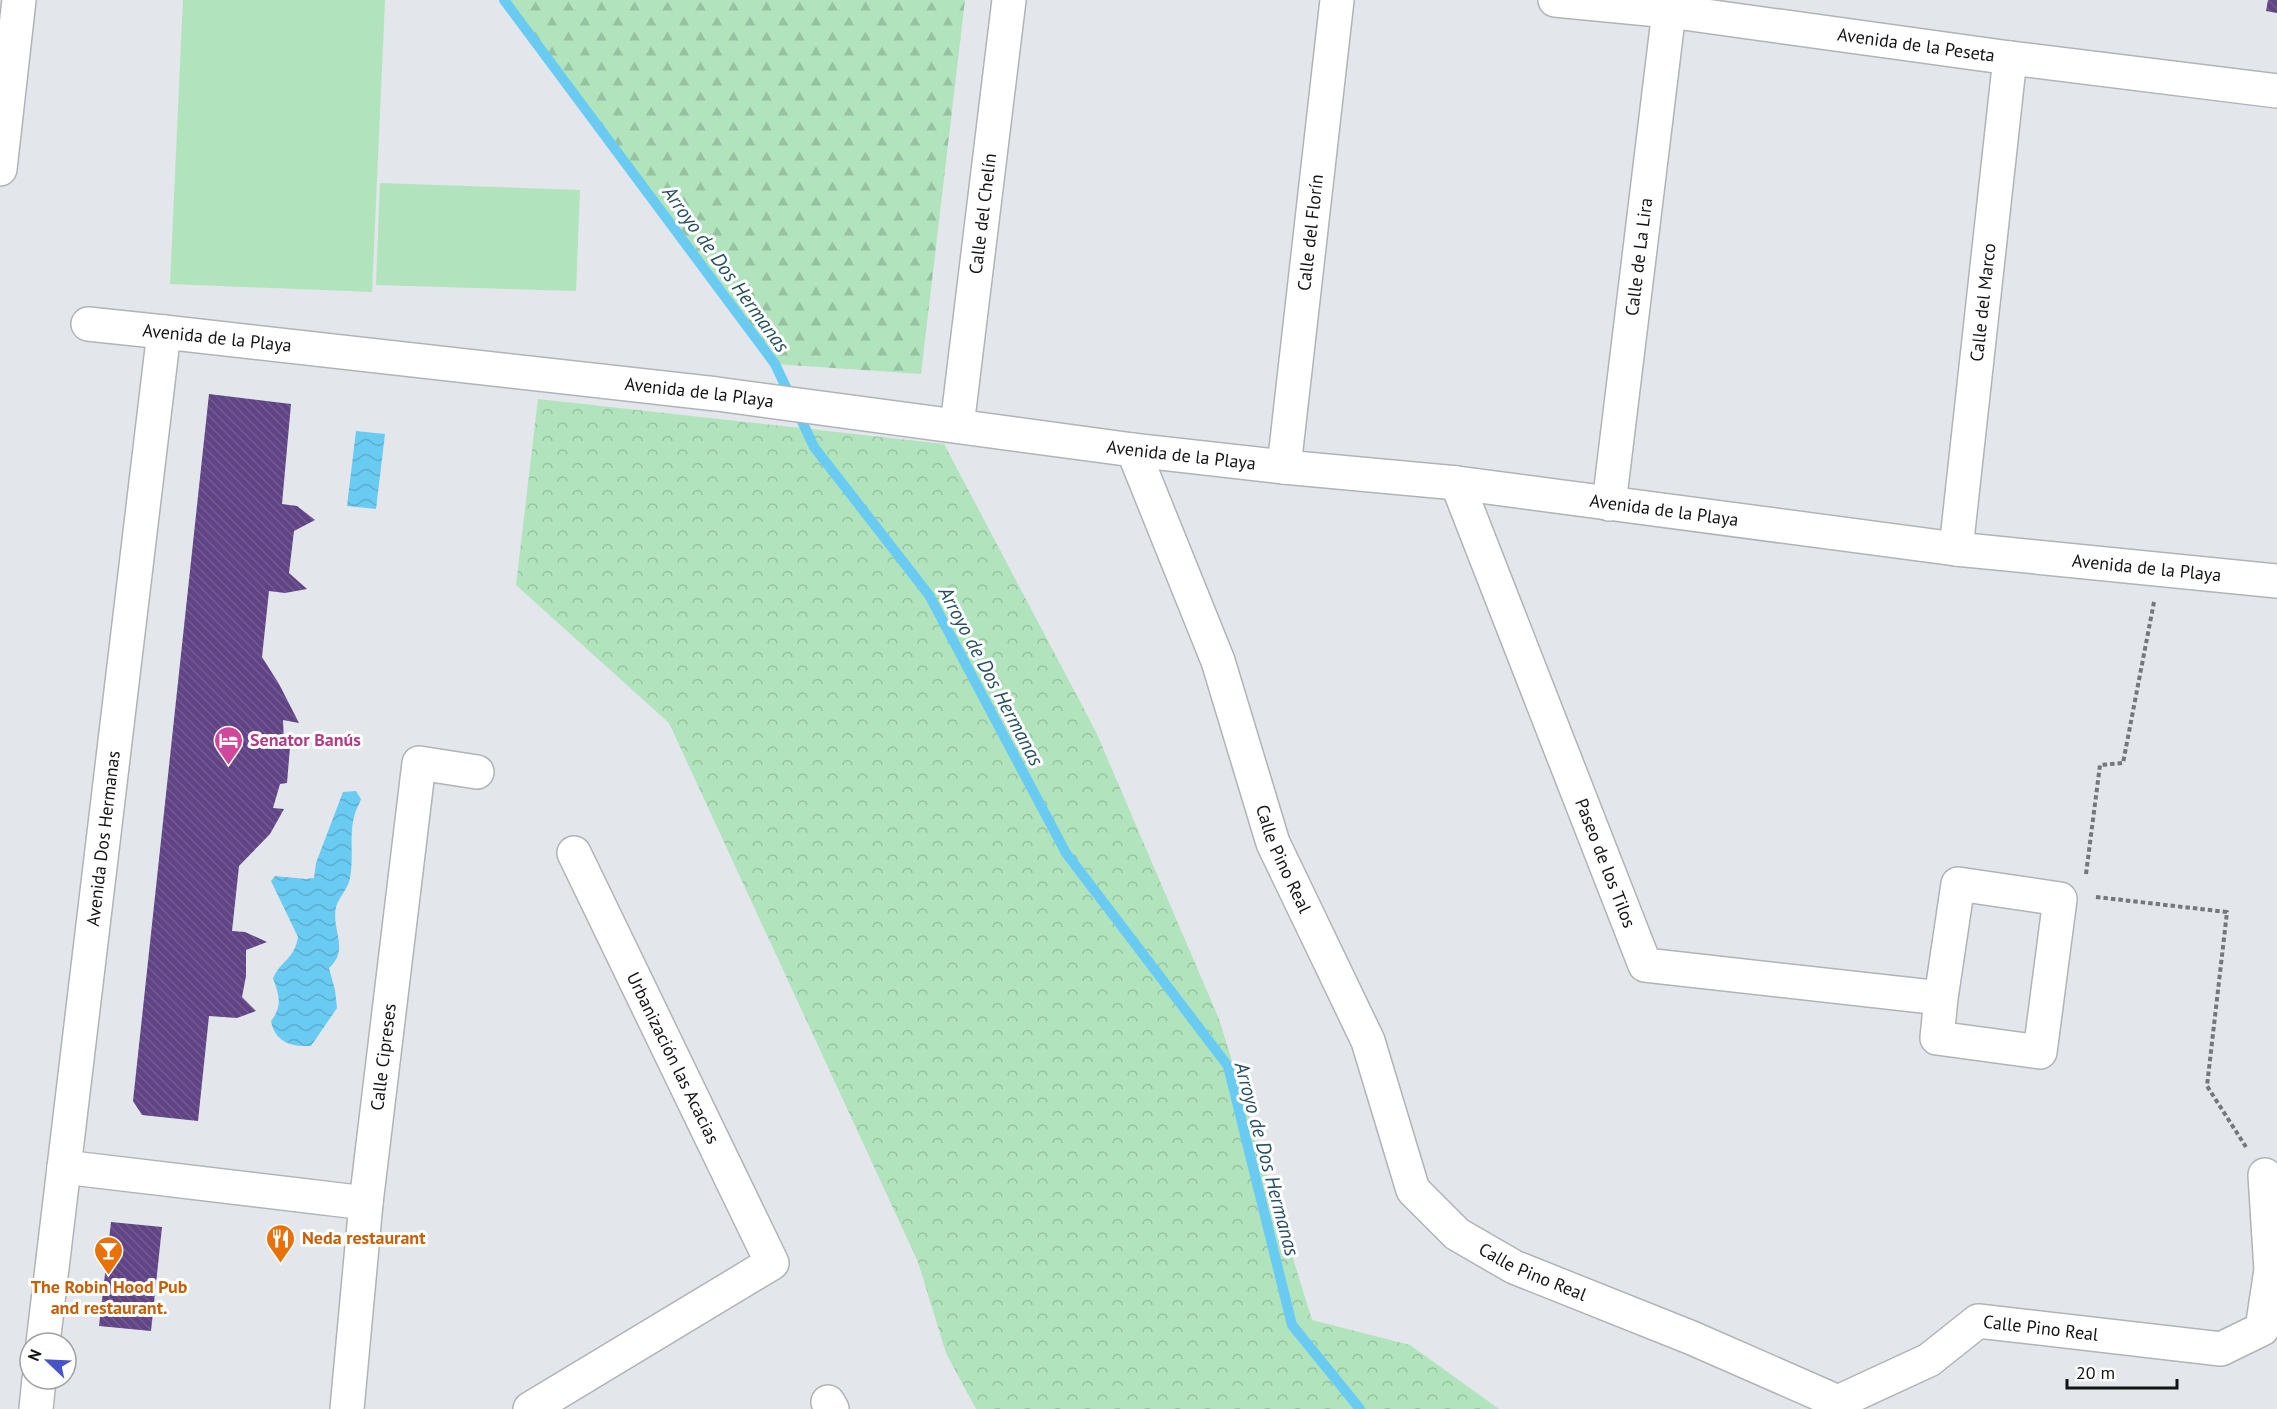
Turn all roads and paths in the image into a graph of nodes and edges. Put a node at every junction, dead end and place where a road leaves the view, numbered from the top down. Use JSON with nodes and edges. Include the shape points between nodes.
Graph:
{"nodes":[{"id":1,"x":20,"y":0,"type":"edge"},
{"id":2,"x":1010,"y":0,"type":"edge"},
{"id":3,"x":1337,"y":0,"type":"edge"},
{"id":4,"x":1555,"y":0,"type":"edge"},
{"id":5,"x":1669,"y":11,"type":"junction"},
{"id":6,"x":2010,"y":58,"type":"junction"},
{"id":7,"x":2277,"y":91,"type":"edge"},
{"id":8,"x":0,"y":169,"type":"edge"},
{"id":9,"x":88,"y":324,"type":"dead end"},
{"id":10,"x":164,"y":332,"type":"junction"},
{"id":11,"x":957,"y":426,"type":"junction"},
{"id":12,"x":1133,"y":450,"type":"junction"},
{"id":13,"x":1284,"y":467,"type":"junction"},
{"id":14,"x":1457,"y":483,"type":"junction"},
{"id":15,"x":1609,"y":504,"type":"junction"},
{"id":16,"x":1956,"y":549,"type":"junction"},
{"id":17,"x":2160,"y":570,"type":"junction"},
{"id":18,"x":2277,"y":581,"type":"edge"},
{"id":19,"x":477,"y":772,"type":"dead end"},
{"id":20,"x":574,"y":853,"type":"dead end"},
{"id":21,"x":2085,"y":884,"type":"dead end"},
{"id":22,"x":2094,"y":897,"type":"dead end"},
{"id":23,"x":1941,"y":998,"type":"junction"},
{"id":24,"x":64,"y":1167,"type":"junction"},
{"id":25,"x":2265,"y":1175,"type":"joint"},
{"id":26,"x":366,"y":1203,"type":"junction"},
{"id":27,"x":44,"y":1331,"type":"edge"},
{"id":28,"x":38,"y":1391,"type":"edge"},
{"id":29,"x":36,"y":1409,"type":"edge"},
{"id":30,"x":347,"y":1409,"type":"edge"},
{"id":31,"x":530,"y":1409,"type":"edge"}],
"edges":[{"from":1,"to":8,"type":"main road"},
{"from":2,"to":11,"type":"main road","name":"Calle del Chelín"},
{"from":3,"to":13,"type":"main road","name":"Calle del Florín"},
{"from":4,"to":5,"type":"main road","name":"Avenida de la Peseta"},
{"from":5,"to":6,"type":"main road","name":"Avenida de la Peseta"},
{"from":5,"to":15,"type":"main road","name":"Calle de La Lira"},
{"from":6,"to":7,"type":"main road","name":"Avenida de la Peseta"},
{"from":6,"to":16,"type":"main road","name":"Calle del Marco"},
{"from":9,"to":10,"type":"main road","name":"Avenida de la Playa"},
{"from":10,"to":11,"type":"main road","name":"Avenida de la Playa","via":[[717,394]]},
{"from":10,"to":24,"type":"main road","name":"Avenida Dos Hermanas"},
{"from":11,"to":12,"type":"main road","name":"Avenida de la Playa"},
{"from":12,"to":13,"type":"main road","name":"Avenida de la Playa"},
{"from":12,"to":25,"type":"main road","name":"Calle Pino Real","via":[[1218,661],[1273,843],[1368,1041],[1413,1190],[1457,1234],[1514,1267],[1838,1402],[1929,1360],[1978,1321],[2221,1349],[2262,1329],[2271,1270]]},
{"from":13,"to":14,"type":"main road","name":"Avenida de la Playa"},
{"from":14,"to":15,"type":"main road","name":"Avenida de la Playa"},
{"from":14,"to":23,"type":"main road","name":"Paseo de los Tilos","via":[[1645,965]]},
{"from":15,"to":16,"type":"main road","name":"Avenida de la Playa"},
{"from":16,"to":17,"type":"main road","name":"Avenida de la Playa"},
{"from":17,"to":18,"type":"main road","name":"Avenida de la Playa"},
{"from":17,"to":21,"type":"path","via":[[2123,763],[2100,765]]},
{"from":19,"to":26,"type":"main road","name":"Calle Cipreses","via":[[419,763]]},
{"from":20,"to":31,"type":"main road","name":"Urbanización las Acacias","via":[[772,1263]]},
{"from":22,"to":25,"type":"path","via":[[2227,912],[2207,1086]]},
{"from":23,"to":23,"type":"main road","via":[[1937,1038],[2040,1052],[2060,899],[1958,885]]},
{"from":24,"to":26,"type":"main road"},
{"from":24,"to":27,"type":"main road","name":"Avenida Dos Hermanas"},
{"from":26,"to":30,"type":"main road","name":"Calle Cipreses"},
{"from":28,"to":29,"type":"main road"}]}
